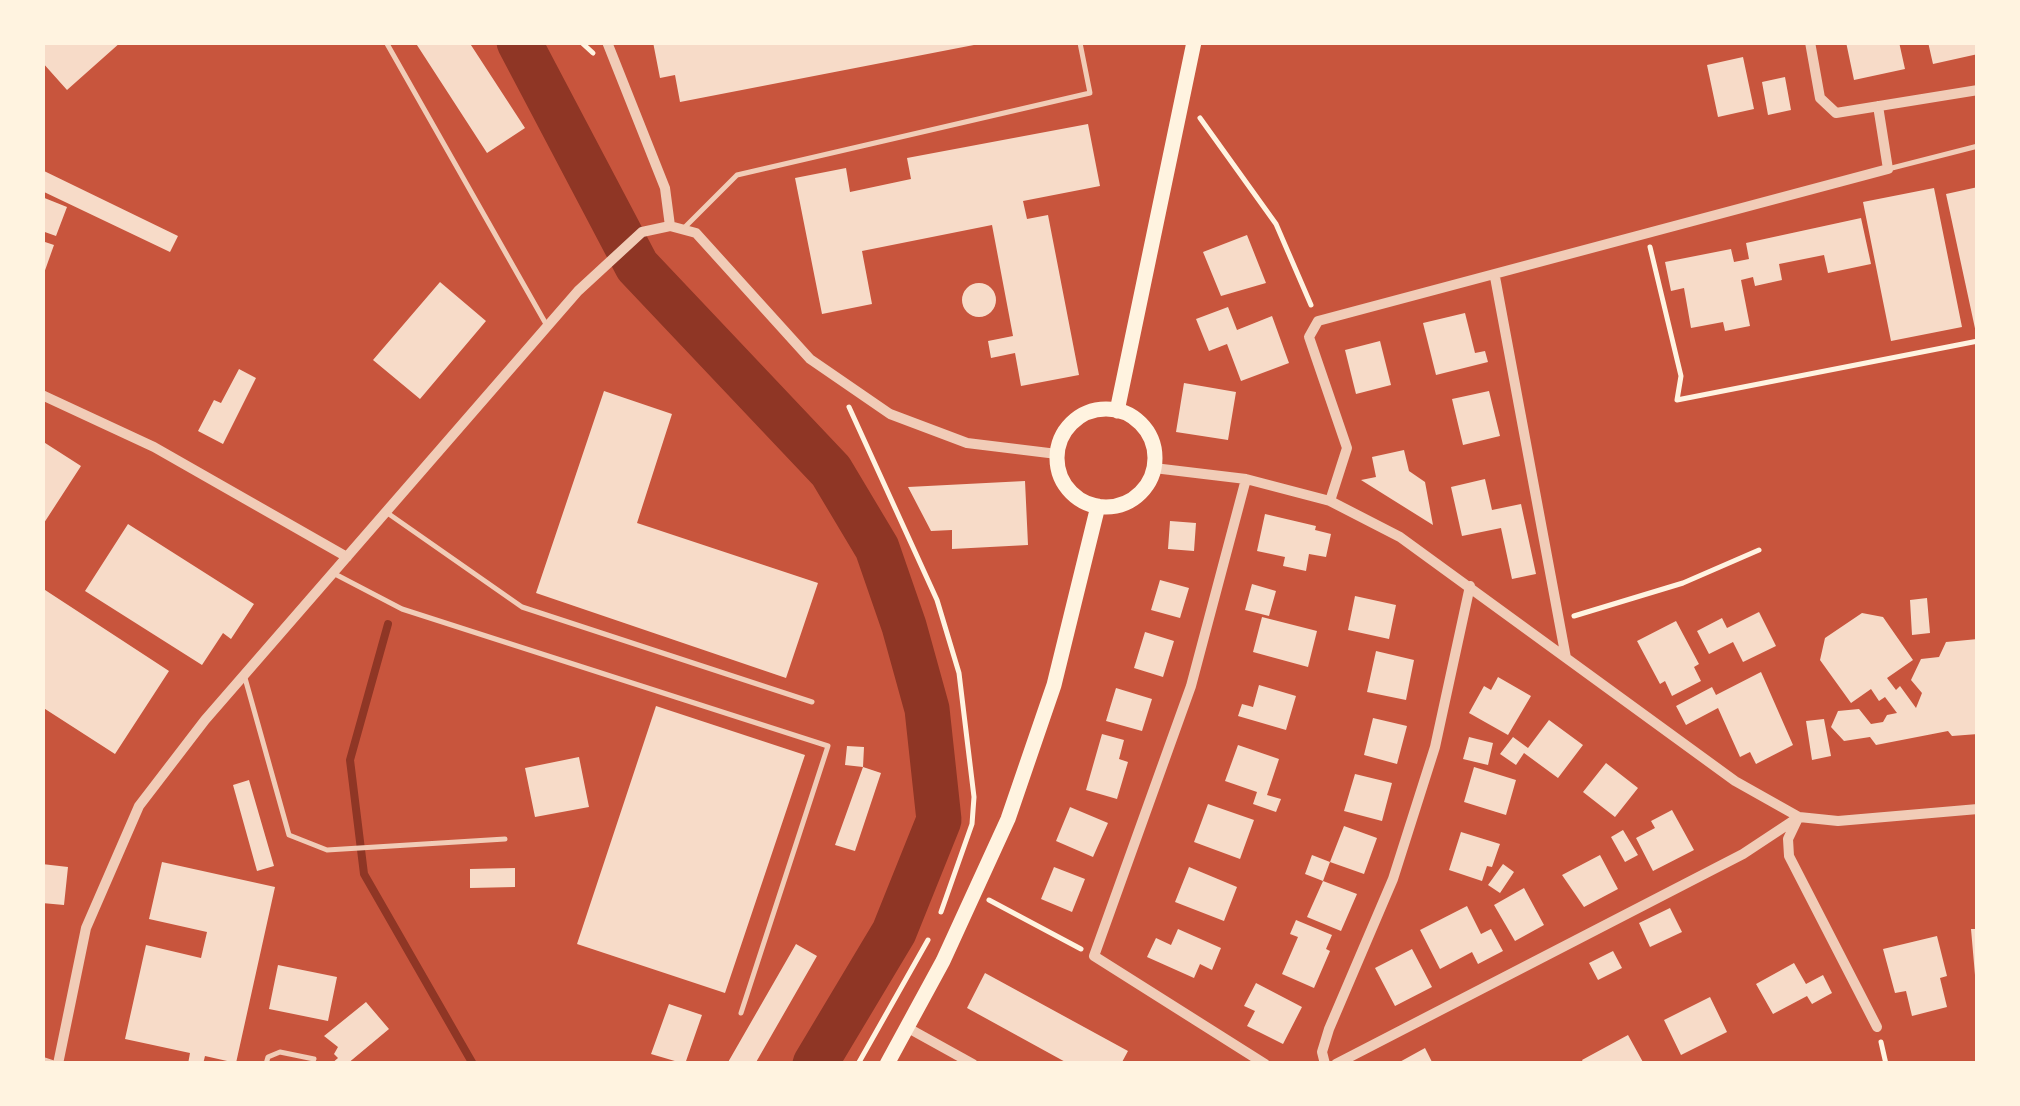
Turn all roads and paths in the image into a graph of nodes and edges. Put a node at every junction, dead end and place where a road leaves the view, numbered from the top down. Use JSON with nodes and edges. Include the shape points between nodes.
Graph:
{"nodes":[{"id":1,"x":386,"y":42,"type":"edge"},
{"id":2,"x":607,"y":42,"type":"edge"},
{"id":3,"x":1194,"y":42,"type":"edge"},
{"id":4,"x":1810,"y":42,"type":"edge"},
{"id":5,"x":1080,"y":43,"type":"edge"},
{"id":6,"x":1978,"y":90,"type":"edge"},
{"id":7,"x":1184,"y":91,"type":"junction"},
{"id":8,"x":1878,"y":106,"type":"junction"},
{"id":9,"x":1978,"y":146,"type":"edge"},
{"id":10,"x":1888,"y":169,"type":"junction"},
{"id":11,"x":670,"y":226,"type":"junction"},
{"id":12,"x":684,"y":228,"type":"junction"},
{"id":13,"x":1647,"y":234,"type":"junction"},
{"id":14,"x":1496,"y":277,"type":"junction"},
{"id":15,"x":1318,"y":321,"type":"junction"},
{"id":16,"x":548,"y":326,"type":"junction"},
{"id":17,"x":1978,"y":341,"type":"edge"},
{"id":18,"x":838,"y":381,"type":"junction"},
{"id":19,"x":42,"y":394,"type":"edge"},
{"id":20,"x":1117,"y":411,"type":"junction"},
{"id":21,"x":1057,"y":454,"type":"junction"},
{"id":22,"x":1154,"y":468,"type":"junction"},
{"id":23,"x":1246,"y":478,"type":"junction"},
{"id":24,"x":1330,"y":501,"type":"junction"},
{"id":25,"x":1098,"y":506,"type":"junction"},
{"id":26,"x":386,"y":512,"type":"junction"},
{"id":27,"x":1759,"y":550,"type":"dead end"},
{"id":28,"x":347,"y":557,"type":"junction"},
{"id":29,"x":333,"y":573,"type":"junction"},
{"id":30,"x":1470,"y":586,"type":"junction"},
{"id":31,"x":1559,"y":620,"type":"junction"},
{"id":32,"x":1566,"y":658,"type":"junction"},
{"id":33,"x":244,"y":676,"type":"junction"},
{"id":34,"x":812,"y":702,"type":"dead end"},
{"id":35,"x":1978,"y":808,"type":"edge"},
{"id":36,"x":1798,"y":816,"type":"junction"},
{"id":37,"x":506,"y":838,"type":"dead end"},
{"id":38,"x":954,"y":875,"type":"junction"},
{"id":39,"x":976,"y":893,"type":"junction"},
{"id":40,"x":1094,"y":956,"type":"junction"},
{"id":41,"x":741,"y":1013,"type":"dead end"},
{"id":42,"x":908,"y":1028,"type":"junction"},
{"id":43,"x":1877,"y":1028,"type":"dead end"},
{"id":44,"x":42,"y":1058,"type":"edge"},
{"id":45,"x":314,"y":1059,"type":"dead end"},
{"id":46,"x":57,"y":1064,"type":"edge"},
{"id":47,"x":266,"y":1064,"type":"edge"},
{"id":48,"x":858,"y":1064,"type":"edge"},
{"id":49,"x":887,"y":1064,"type":"edge"},
{"id":50,"x":974,"y":1064,"type":"edge"},
{"id":51,"x":1265,"y":1064,"type":"edge"},
{"id":52,"x":1325,"y":1064,"type":"edge"},
{"id":53,"x":1336,"y":1064,"type":"edge"}],
"edges":[{"from":1,"to":16,"type":"lane"},
{"from":2,"to":11,"type":"street","via":[[665,188]]},
{"from":3,"to":7,"type":"main road"},
{"from":4,"to":8,"type":"street","via":[[1820,98],[1836,114]]},
{"from":5,"to":12,"type":"lane","via":[[1090,93],[737,175]]},
{"from":6,"to":8,"type":"street"},
{"from":7,"to":15,"type":"path","via":[[1276,224]]},
{"from":7,"to":20,"type":"main road"},
{"from":8,"to":10,"type":"street"},
{"from":9,"to":10,"type":"lane"},
{"from":10,"to":13,"type":"street"},
{"from":11,"to":12,"type":"street"},
{"from":11,"to":16,"type":"street","via":[[642,232]]},
{"from":12,"to":18,"type":"street","via":[[708,242],[781,328]]},
{"from":13,"to":14,"type":"street"},
{"from":13,"to":17,"type":"path","via":[[1681,376],[1677,400]]},
{"from":14,"to":15,"type":"street"},
{"from":14,"to":31,"type":"street"},
{"from":15,"to":24,"type":"street","via":[[1309,337],[1347,448]]},
{"from":16,"to":26,"type":"street"},
{"from":18,"to":21,"type":"street","via":[[927,430],[1010,451]]},
{"from":18,"to":38,"type":"path","via":[[937,600],[959,673],[974,797]]},
{"from":19,"to":28,"type":"street","via":[[154,447]]},
{"from":20,"to":21,"type":"main road","via":[[1079,418]]},
{"from":20,"to":22,"type":"main road","via":[[1147,432]]},
{"from":21,"to":25,"type":"main road","via":[[1070,490]]},
{"from":22,"to":23,"type":"street"},
{"from":22,"to":25,"type":"main road","via":[[1129,502]]},
{"from":23,"to":24,"type":"street"},
{"from":23,"to":40,"type":"street","via":[[1191,686]]},
{"from":24,"to":30,"type":"street","via":[[1400,537]]},
{"from":25,"to":39,"type":"main road","via":[[1054,685]]},
{"from":26,"to":28,"type":"street"},
{"from":26,"to":34,"type":"lane","via":[[522,607]]},
{"from":27,"to":31,"type":"path","via":[[1683,583]]},
{"from":28,"to":29,"type":"street"},
{"from":29,"to":33,"type":"street"},
{"from":29,"to":41,"type":"lane","via":[[402,609],[828,746]]},
{"from":30,"to":32,"type":"street"},
{"from":30,"to":52,"type":"street","via":[[1435,747],[1393,879],[1329,1028]]},
{"from":31,"to":32,"type":"street"},
{"from":32,"to":36,"type":"street","via":[[1735,781]]},
{"from":33,"to":37,"type":"lane","via":[[289,835],[327,850]]},
{"from":33,"to":46,"type":"street","via":[[130,823],[86,928]]},
{"from":35,"to":36,"type":"street","via":[[1838,821]]},
{"from":36,"to":43,"type":"street","via":[[1789,856]]},
{"from":36,"to":53,"type":"street","via":[[1743,854]]},
{"from":38,"to":39,"type":"path"},
{"from":38,"to":48,"type":"path","via":[[936,926]]},
{"from":39,"to":40,"type":"path"},
{"from":39,"to":42,"type":"main road"},
{"from":40,"to":51,"type":"street"},
{"from":42,"to":49,"type":"main road"},
{"from":42,"to":50,"type":"street"},
{"from":44,"to":46,"type":"lane"},
{"from":45,"to":47,"type":"lane","via":[[280,1052]]}]}
